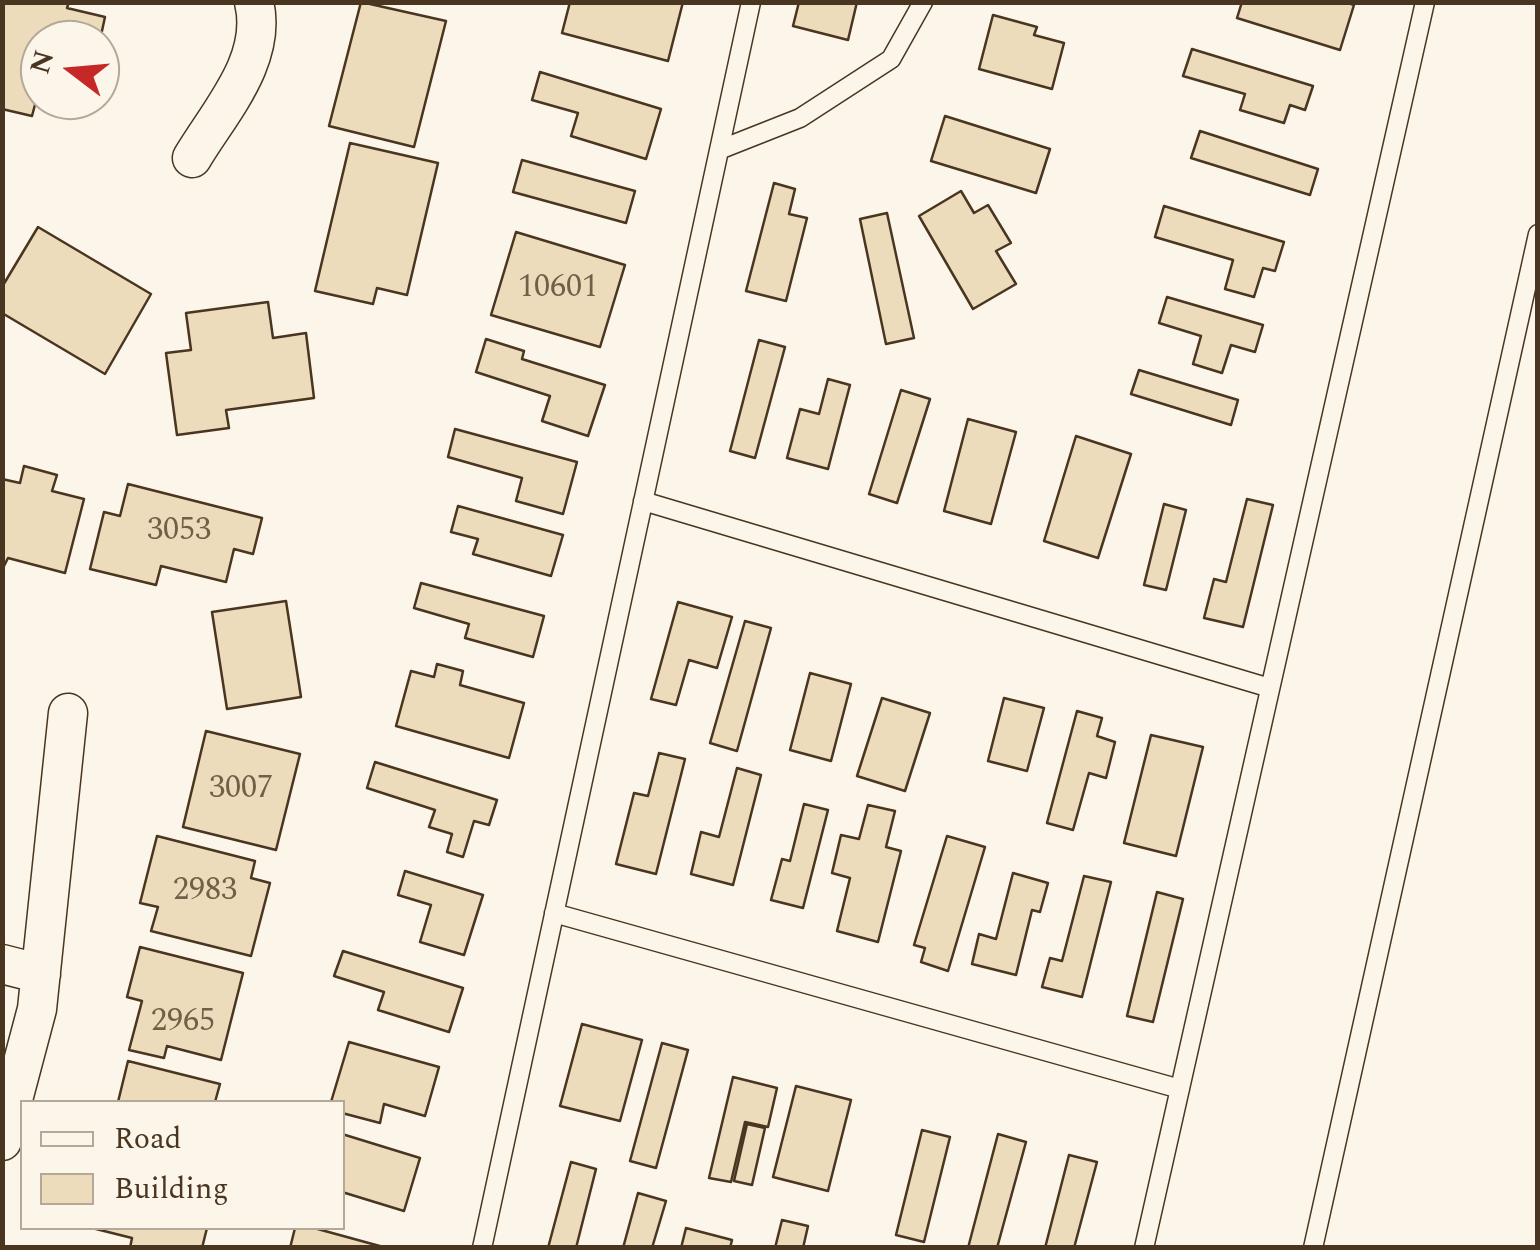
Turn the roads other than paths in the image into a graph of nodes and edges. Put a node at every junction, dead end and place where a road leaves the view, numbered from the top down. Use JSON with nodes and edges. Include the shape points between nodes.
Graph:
{"nodes":[{"id":1,"x":254,"y":2,"type":"edge"},
{"id":2,"x":750,"y":2,"type":"edge"},
{"id":3,"x":923,"y":2,"type":"edge"},
{"id":4,"x":1425,"y":2,"type":"edge"},
{"id":5,"x":719,"y":150,"type":"junction"},
{"id":6,"x":192,"y":158,"type":"dead end"},
{"id":7,"x":1537,"y":238,"type":"edge"},
{"id":8,"x":643,"y":501,"type":"junction"},
{"id":9,"x":1270,"y":688,"type":"junction"},
{"id":10,"x":68,"y":712,"type":"dead end"},
{"id":11,"x":554,"y":913,"type":"junction"},
{"id":12,"x":2,"y":964,"type":"edge"},
{"id":13,"x":41,"y":974,"type":"junction"},
{"id":14,"x":1180,"y":1088,"type":"junction"},
{"id":15,"x":2,"y":1141,"type":"edge"},
{"id":16,"x":482,"y":1248,"type":"edge"},
{"id":17,"x":1144,"y":1248,"type":"edge"},
{"id":18,"x":1312,"y":1248,"type":"edge"}],
"edges":[{"from":1,"to":6,"type":"street","via":[[252,61]]},
{"from":2,"to":5,"type":"lane"},
{"from":3,"to":5,"type":"lane","via":[[891,59],[800,118]]},
{"from":4,"to":9,"type":"lane"},
{"from":5,"to":8,"type":"lane"},
{"from":7,"to":18,"type":"lane"},
{"from":8,"to":9,"type":"lane"},
{"from":8,"to":11,"type":"lane"},
{"from":9,"to":14,"type":"lane"},
{"from":10,"to":13,"type":"street"},
{"from":11,"to":14,"type":"lane"},
{"from":11,"to":16,"type":"lane"},
{"from":12,"to":13,"type":"street"},
{"from":13,"to":15,"type":"street","via":[[38,1010]]},
{"from":14,"to":17,"type":"lane"}]}
